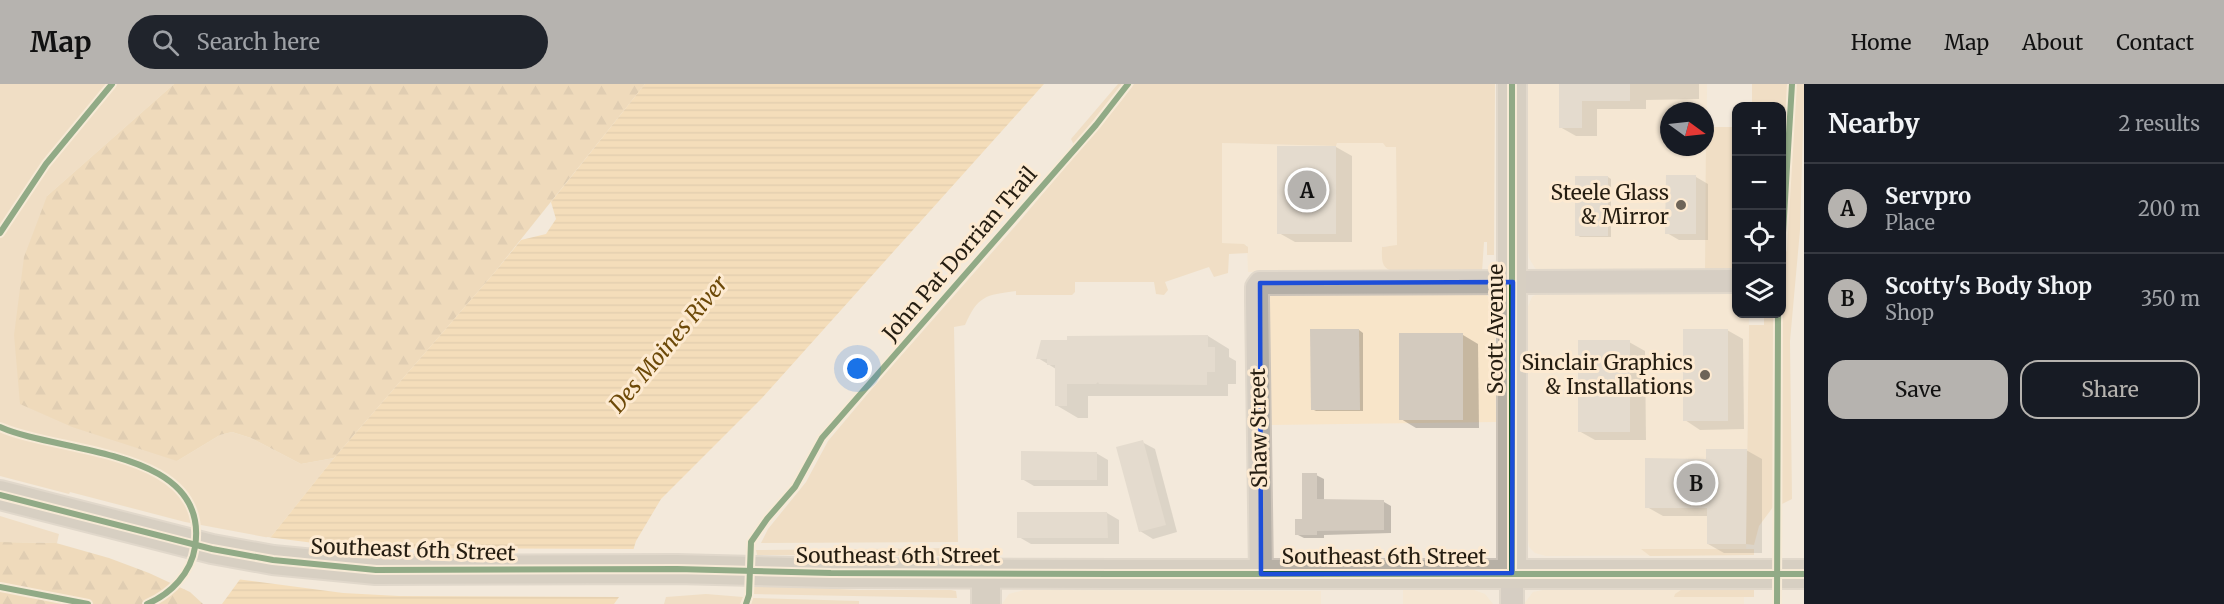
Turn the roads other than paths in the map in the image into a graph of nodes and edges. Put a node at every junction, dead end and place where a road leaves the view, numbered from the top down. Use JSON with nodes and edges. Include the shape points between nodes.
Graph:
{"nodes":[{"id":1,"x":1512,"y":84,"type":"edge"},
{"id":2,"x":1732,"y":281,"type":"edge"},
{"id":3,"x":1513,"y":282,"type":"junction"},
{"id":4,"x":0,"y":495,"type":"edge"},
{"id":5,"x":986,"y":573,"type":"junction"},
{"id":6,"x":1512,"y":573,"type":"junction"},
{"id":7,"x":1261,"y":574,"type":"junction"},
{"id":8,"x":1804,"y":574,"type":"edge"},
{"id":9,"x":986,"y":604,"type":"edge"},
{"id":10,"x":1512,"y":604,"type":"edge"}],
"edges":[{"from":1,"to":3,"type":"main road","name":"Scott Avenue"},
{"from":2,"to":3,"type":"street"},
{"from":3,"to":6,"type":"main road","name":"Scott Avenue"},
{"from":3,"to":7,"type":"street","name":"Shaw Street","via":[[1260,283],[1257,300]]},
{"from":4,"to":5,"type":"main road","name":"Southeast 6th Street","via":[[212,549],[329,566],[435,571]]},
{"from":5,"to":7,"type":"main road","name":"Southeast 6th Street"},
{"from":5,"to":9,"type":"main road"},
{"from":6,"to":7,"type":"main road","name":"Southeast 6th Street"},
{"from":6,"to":8,"type":"main road","name":"Southeast 6th Street"},
{"from":6,"to":10,"type":"street","name":"Scott Avenue"}]}
